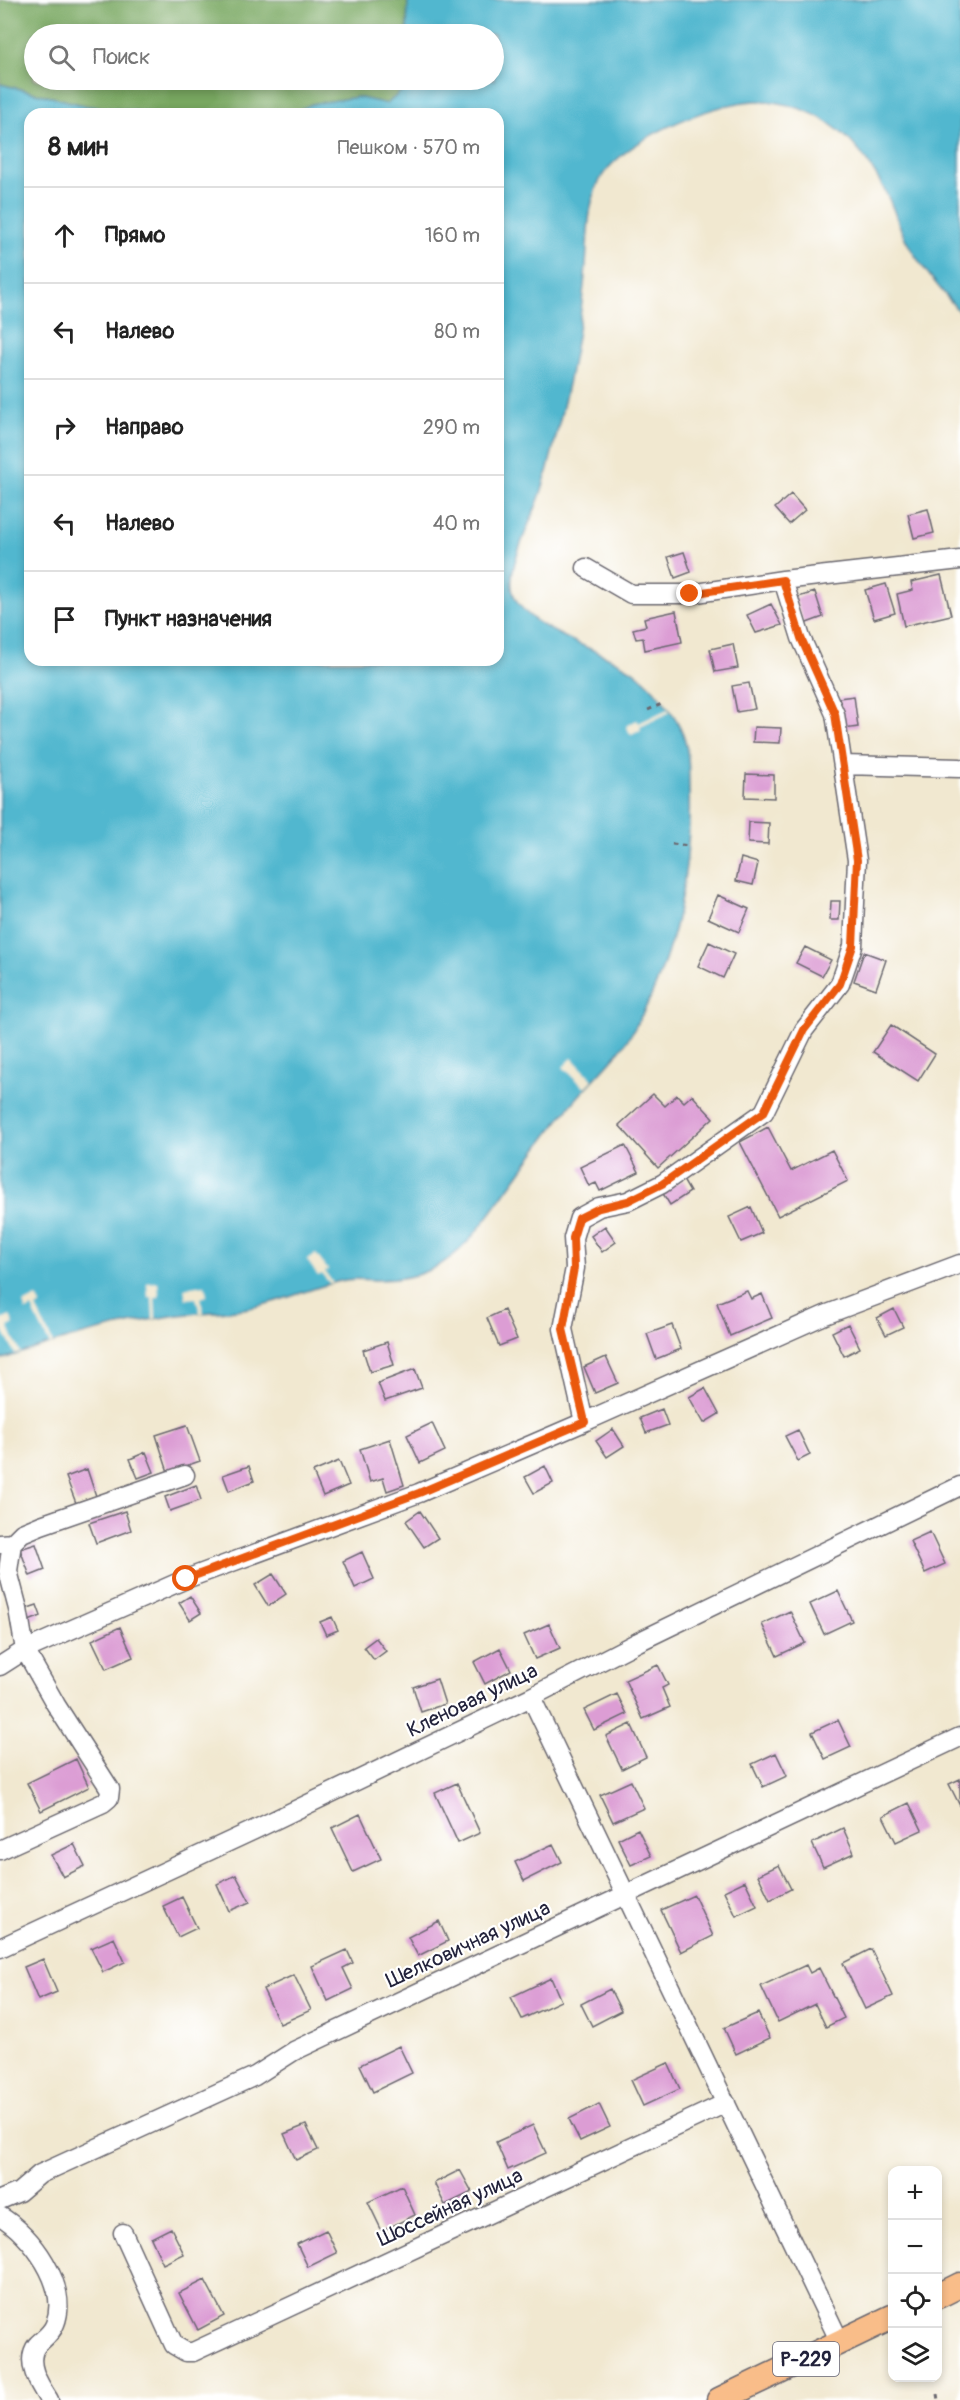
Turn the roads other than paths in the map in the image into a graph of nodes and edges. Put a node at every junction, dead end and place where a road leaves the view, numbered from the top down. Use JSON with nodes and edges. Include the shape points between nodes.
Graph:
{"nodes":[{"id":1,"x":960,"y":560,"type":"edge"},
{"id":2,"x":586,"y":568,"type":"dead end"},
{"id":3,"x":783,"y":580,"type":"junction"},
{"id":4,"x":843,"y":765,"type":"junction"},
{"id":5,"x":960,"y":768,"type":"edge"},
{"id":6,"x":960,"y":1264,"type":"edge"},
{"id":7,"x":585,"y":1422,"type":"junction"},
{"id":8,"x":185,"y":1475,"type":"dead end"},
{"id":9,"x":960,"y":1486,"type":"edge"},
{"id":10,"x":6,"y":1543,"type":"edge"},
{"id":11,"x":25,"y":1650,"type":"junction"},
{"id":12,"x":0,"y":1666,"type":"edge"},
{"id":13,"x":531,"y":1697,"type":"junction"},
{"id":14,"x":960,"y":1737,"type":"edge"},
{"id":15,"x":0,"y":1850,"type":"edge"},
{"id":16,"x":626,"y":1894,"type":"junction"},
{"id":17,"x":0,"y":1948,"type":"edge"},
{"id":18,"x":726,"y":2103,"type":"junction"},
{"id":19,"x":0,"y":2200,"type":"edge"},
{"id":20,"x":0,"y":2216,"type":"edge"},
{"id":21,"x":123,"y":2234,"type":"dead end"},
{"id":22,"x":960,"y":2285,"type":"edge"},
{"id":23,"x":942,"y":2294,"type":"edge"},
{"id":24,"x":888,"y":2319,"type":"edge"},
{"id":25,"x":840,"y":2342,"type":"junction"},
{"id":26,"x":49,"y":2400,"type":"edge"},
{"id":27,"x":719,"y":2400,"type":"edge"}],
"edges":[{"from":1,"to":3,"type":"street"},
{"from":2,"to":3,"type":"street","via":[[631,594],[690,594]]},
{"from":3,"to":4,"type":"street","via":[[801,638],[835,714]]},
{"from":4,"to":5,"type":"street"},
{"from":4,"to":7,"type":"street","via":[[857,860],[853,946],[840,984],[804,1030],[764,1112],[662,1184],[579,1218],[573,1238],[574,1268],[563,1329]]},
{"from":6,"to":7,"type":"street","via":[[825,1315]]},
{"from":7,"to":11,"type":"street","via":[[419,1493],[186,1579]]},
{"from":8,"to":10,"type":"street","via":[[40,1524]]},
{"from":9,"to":13,"type":"street","name":"Кленовая улица"},
{"from":10,"to":11,"type":"street"},
{"from":11,"to":12,"type":"street"},
{"from":11,"to":15,"type":"street","via":[[110,1789],[103,1803]]},
{"from":13,"to":16,"type":"street"},
{"from":13,"to":17,"type":"street","name":"Кленовая улица"},
{"from":14,"to":16,"type":"street","name":"Шелковичная улица"},
{"from":16,"to":18,"type":"street"},
{"from":16,"to":19,"type":"street","name":"Шелковичная улица","via":[[294,2051],[255,2076],[40,2174],[19,2192]]},
{"from":18,"to":21,"type":"street","name":"Шоссейная улица","via":[[193,2352],[174,2345]]},
{"from":18,"to":25,"type":"street"},
{"from":20,"to":26,"type":"street","via":[[36,2248],[56,2290],[55,2325],[35,2347],[33,2358],[37,2382]]},
{"from":22,"to":23,"type":"main road"},
{"from":24,"to":25,"type":"main road","number":"Р-229"},
{"from":25,"to":27,"type":"main road","number":"Р-229"}]}
